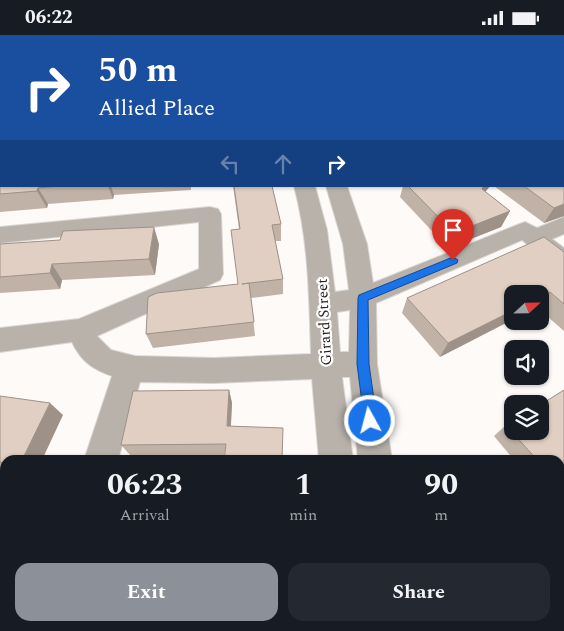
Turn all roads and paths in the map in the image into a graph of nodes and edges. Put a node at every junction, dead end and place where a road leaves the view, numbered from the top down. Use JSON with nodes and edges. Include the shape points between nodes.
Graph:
{"nodes":[{"id":1,"x":304,"y":187,"type":"edge"},
{"id":2,"x":336,"y":187,"type":"edge"},
{"id":3,"x":564,"y":225,"type":"edge"},
{"id":4,"x":530,"y":234,"type":"junction"},
{"id":5,"x":0,"y":235,"type":"edge"},
{"id":6,"x":564,"y":261,"type":"edge"},
{"id":7,"x":363,"y":298,"type":"junction"},
{"id":8,"x":323,"y":304,"type":"junction"},
{"id":9,"x":81,"y":330,"type":"junction"},
{"id":10,"x":0,"y":341,"type":"edge"},
{"id":11,"x":363,"y":364,"type":"junction"},
{"id":12,"x":326,"y":365,"type":"junction"},
{"id":13,"x":130,"y":369,"type":"junction"},
{"id":14,"x":104,"y":455,"type":"edge"},
{"id":15,"x":335,"y":455,"type":"edge"},
{"id":16,"x":374,"y":455,"type":"edge"}],
"edges":[{"from":1,"to":8,"type":"street","name":"Girard Street","via":[[321,255]]},
{"from":2,"to":7,"type":"street","via":[[356,243]]},
{"from":3,"to":4,"type":"street"},
{"from":4,"to":6,"type":"street"},
{"from":4,"to":7,"type":"street"},
{"from":5,"to":9,"type":"street","via":[[210,214],[211,273]]},
{"from":7,"to":8,"type":"street"},
{"from":7,"to":11,"type":"street"},
{"from":8,"to":12,"type":"street","name":"Girard Street"},
{"from":9,"to":10,"type":"street"},
{"from":9,"to":13,"type":"street","via":[[92,351],[105,361]]},
{"from":11,"to":12,"type":"street"},
{"from":11,"to":16,"type":"street"},
{"from":12,"to":13,"type":"street","via":[[198,372]]},
{"from":12,"to":15,"type":"street","name":"Girard Street"},
{"from":13,"to":14,"type":"street"}]}
